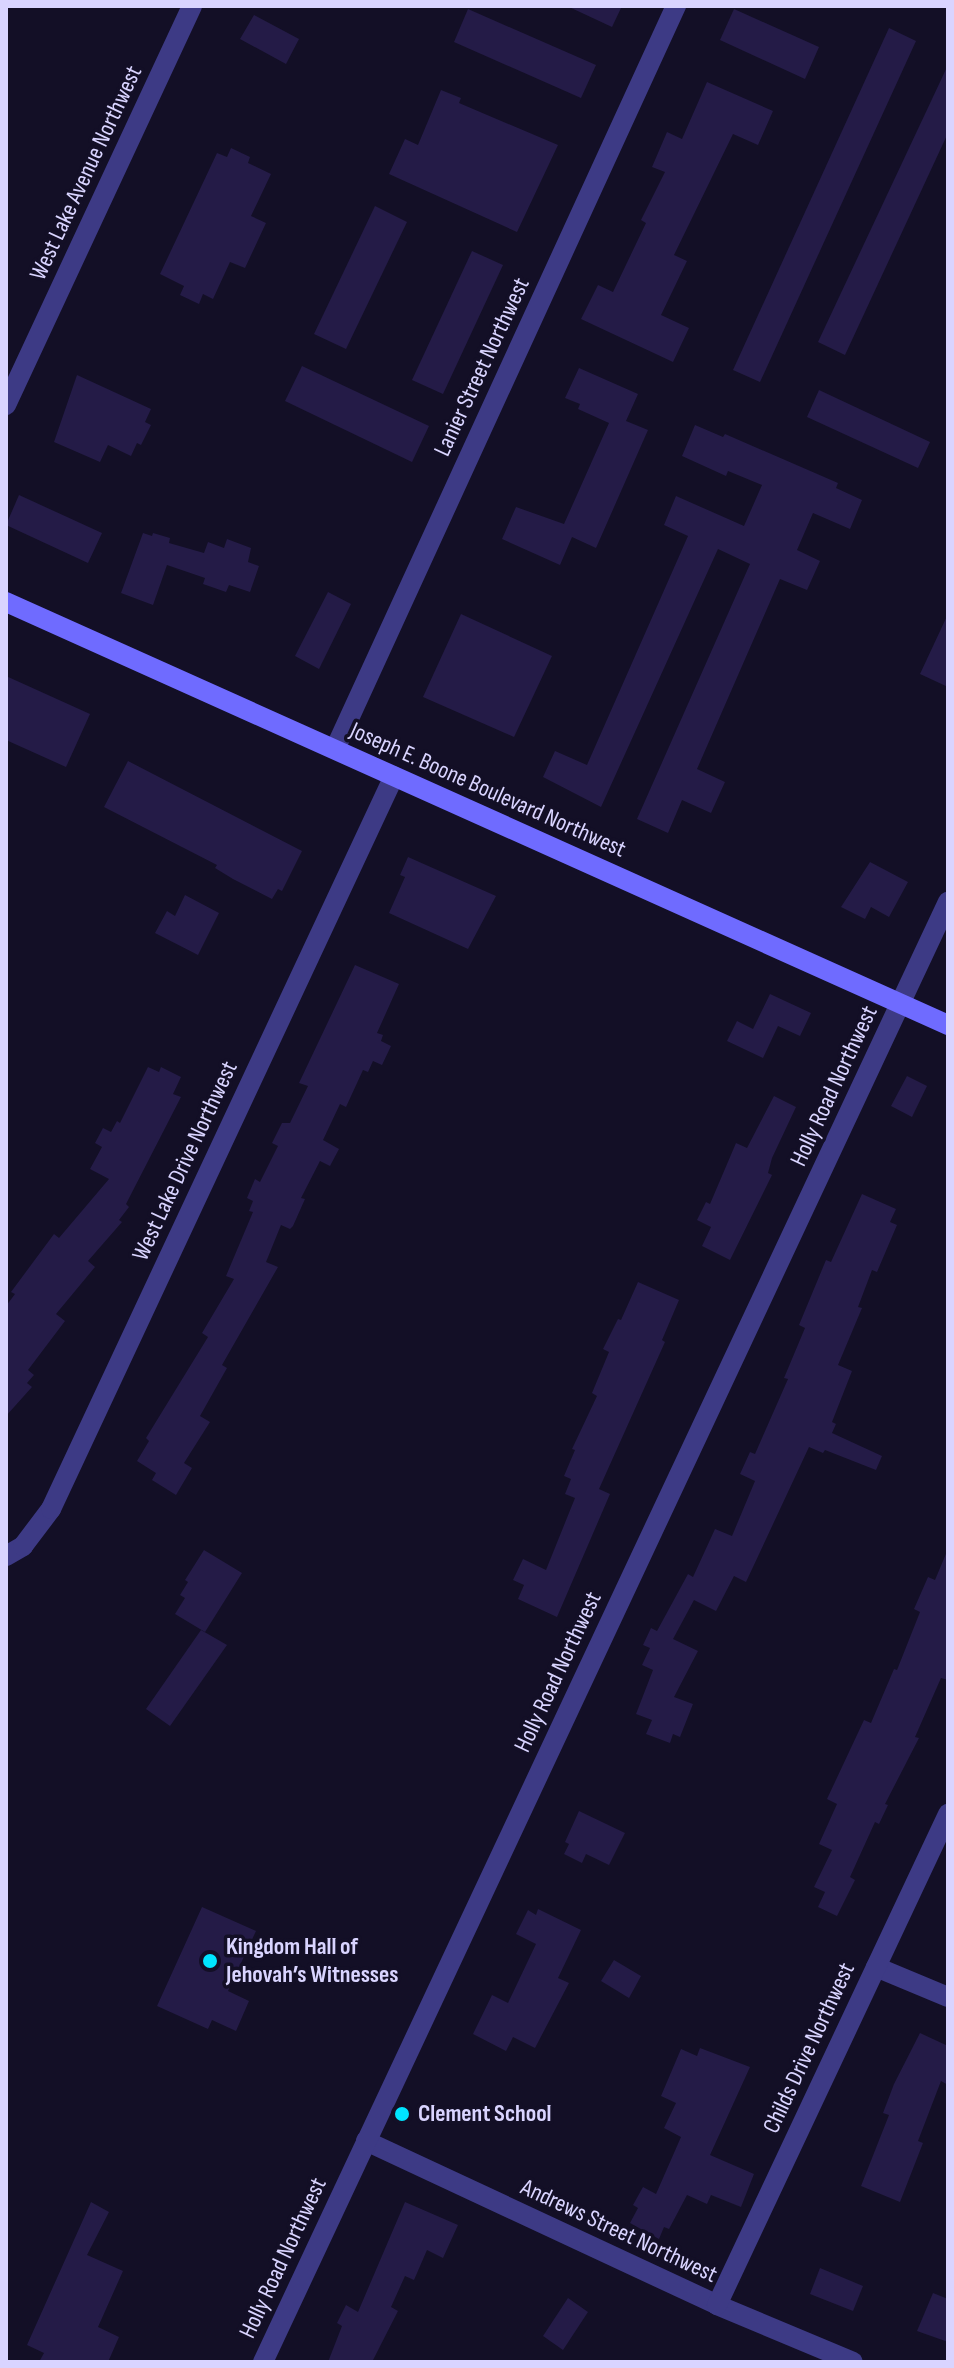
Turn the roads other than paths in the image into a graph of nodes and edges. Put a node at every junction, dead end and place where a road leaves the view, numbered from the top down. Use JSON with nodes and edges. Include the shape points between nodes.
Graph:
{"nodes":[{"id":1,"x":192,"y":6,"type":"edge"},
{"id":2,"x":676,"y":6,"type":"edge"},
{"id":3,"x":6,"y":405,"type":"edge"},
{"id":4,"x":6,"y":602,"type":"edge"},
{"id":5,"x":335,"y":749,"type":"junction"},
{"id":6,"x":394,"y":776,"type":"junction"},
{"id":7,"x":948,"y":902,"type":"edge"},
{"id":8,"x":901,"y":1004,"type":"junction"},
{"id":9,"x":948,"y":1025,"type":"edge"},
{"id":10,"x":6,"y":1556,"type":"edge"},
{"id":11,"x":948,"y":1814,"type":"edge"},
{"id":12,"x":876,"y":1967,"type":"junction"},
{"id":13,"x":948,"y":1997,"type":"edge"},
{"id":14,"x":366,"y":2141,"type":"junction"},
{"id":15,"x":717,"y":2305,"type":"junction"},
{"id":16,"x":263,"y":2362,"type":"edge"},
{"id":17,"x":853,"y":2362,"type":"edge"}],
"edges":[{"from":1,"to":3,"type":"street","name":"West Lake Avenue Northwest"},
{"from":2,"to":5,"type":"street","name":"Lanier Street Northwest"},
{"from":4,"to":5,"type":"main road","name":"Joseph E. Boone Boulevard Northwest"},
{"from":5,"to":6,"type":"main road","name":"Joseph E. Boone Boulevard Northwest"},
{"from":6,"to":8,"type":"main road","name":"Joseph E. Boone Boulevard Northwest"},
{"from":6,"to":10,"type":"street","name":"West Lake Drive Northwest","via":[[51,1509],[23,1546]]},
{"from":7,"to":8,"type":"street","name":"Holly Road Northwest"},
{"from":8,"to":9,"type":"main road","name":"Joseph E. Boone Boulevard Northwest"},
{"from":8,"to":14,"type":"street","name":"Holly Road Northwest"},
{"from":11,"to":12,"type":"street","name":"Childs Drive Northwest"},
{"from":12,"to":13,"type":"street"},
{"from":12,"to":15,"type":"street","name":"Childs Drive Northwest"},
{"from":14,"to":15,"type":"street","name":"Andrews Street Northwest"},
{"from":14,"to":16,"type":"street","name":"Holly Road Northwest"},
{"from":15,"to":17,"type":"street","name":"Andrews Street Northwest"}]}
